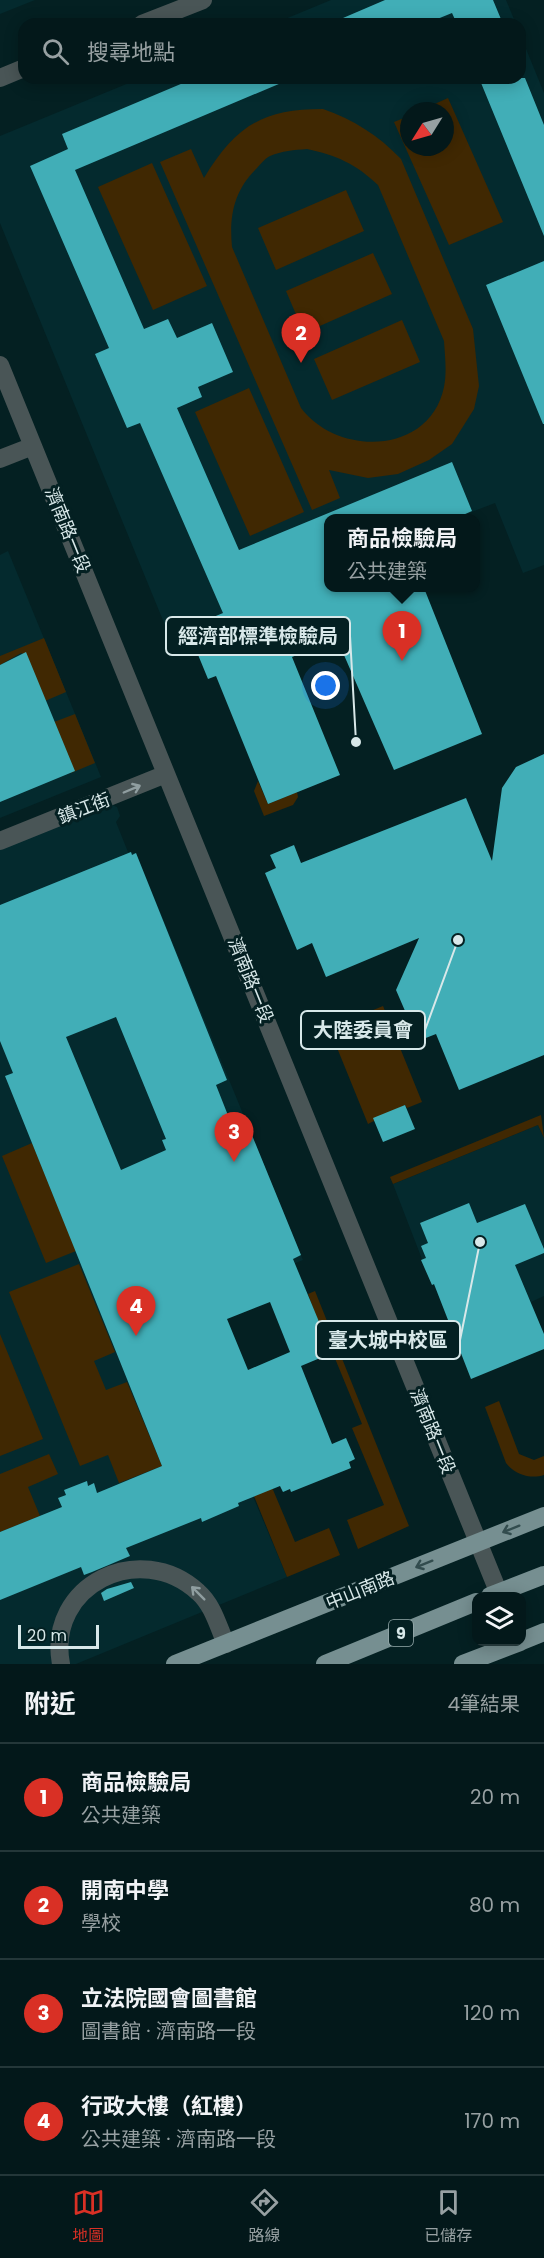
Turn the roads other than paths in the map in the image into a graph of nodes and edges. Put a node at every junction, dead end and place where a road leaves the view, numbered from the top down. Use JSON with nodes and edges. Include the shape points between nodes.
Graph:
{"nodes":[{"id":1,"x":203,"y":0,"type":"edge"},
{"id":2,"x":157,"y":18,"type":"edge"},
{"id":3,"x":18,"y":70,"type":"edge"},
{"id":4,"x":0,"y":78,"type":"edge"},
{"id":5,"x":0,"y":365,"type":"edge"},
{"id":6,"x":33,"y":446,"type":"junction"},
{"id":7,"x":0,"y":459,"type":"edge"},
{"id":8,"x":166,"y":774,"type":"junction"},
{"id":9,"x":0,"y":841,"type":"edge"},
{"id":10,"x":544,"y":1516,"type":"edge"},
{"id":11,"x":478,"y":1543,"type":"junction"},
{"id":12,"x":544,"y":1575,"type":"edge"},
{"id":13,"x":495,"y":1592,"type":"edge"},
{"id":14,"x":503,"y":1592,"type":"edge"},
{"id":15,"x":472,"y":1604,"type":"edge"},
{"id":16,"x":544,"y":1632,"type":"edge"},
{"id":17,"x":526,"y":1639,"type":"edge"},
{"id":18,"x":226,"y":1644,"type":"junction"},
{"id":19,"x":509,"y":1646,"type":"edge"},
{"id":20,"x":61,"y":1664,"type":"edge"},
{"id":21,"x":175,"y":1664,"type":"edge"},
{"id":22,"x":325,"y":1664,"type":"edge"},
{"id":23,"x":463,"y":1664,"type":"edge"}],
"edges":[{"from":1,"to":2,"type":"street"},
{"from":3,"to":4,"type":"street"},
{"from":5,"to":6,"type":"street","name":"濟南路一段"},
{"from":6,"to":7,"type":"street"},
{"from":6,"to":8,"type":"street","name":"濟南路一段"},
{"from":9,"to":8,"type":"street","name":"鎮江街","one_way":true},
{"from":8,"to":11,"type":"street","name":"濟南路一段"},
{"from":10,"to":11,"type":"main road","name":"中山南路","one_way":true},
{"from":11,"to":13,"type":"street","name":"濟南路一段"},
{"from":11,"to":18,"type":"main road","name":"中山南路","one_way":true},
{"from":12,"to":14,"type":"main road"},
{"from":15,"to":22,"type":"main road","number":"9"},
{"from":16,"to":17,"type":"main road"},
{"from":18,"to":20,"type":"street","one_way":true,"via":[[200,1593],[168,1572],[131,1568],[96,1581],[70,1608],[61,1635]]},
{"from":18,"to":21,"type":"main road","name":"中山南路"},
{"from":19,"to":23,"type":"main road"}]}
